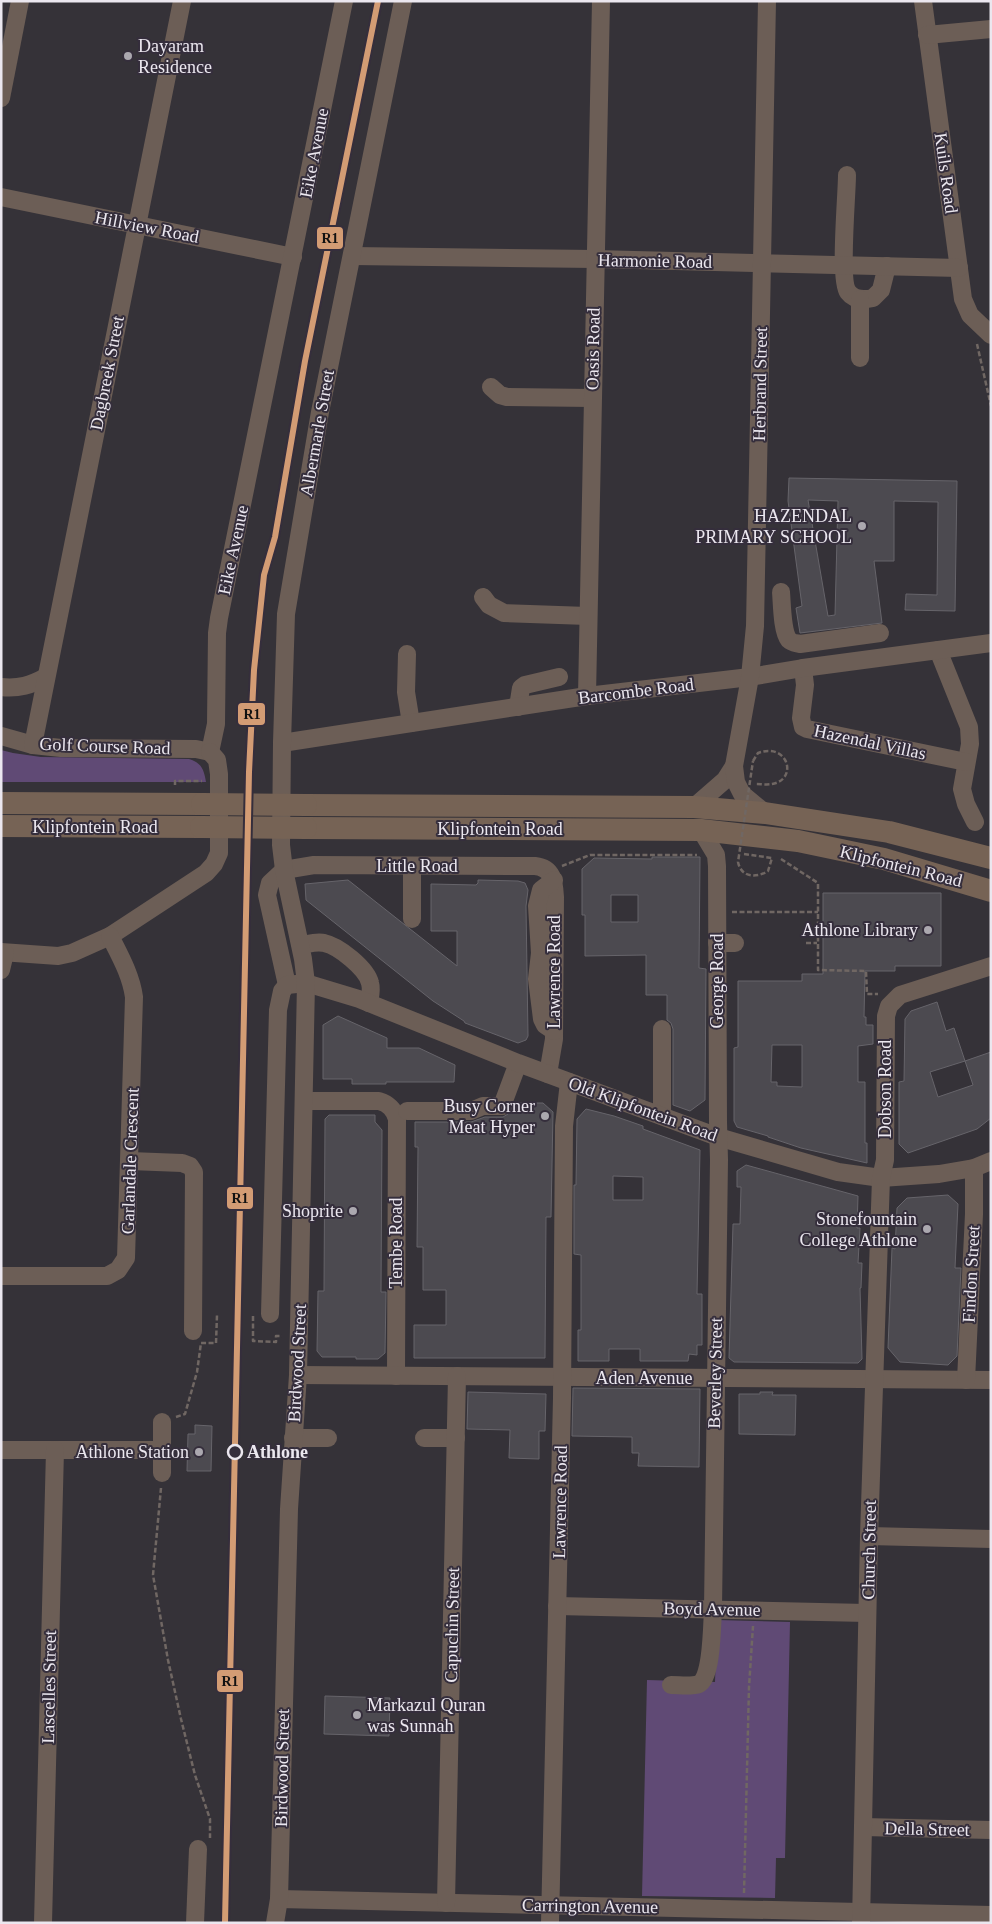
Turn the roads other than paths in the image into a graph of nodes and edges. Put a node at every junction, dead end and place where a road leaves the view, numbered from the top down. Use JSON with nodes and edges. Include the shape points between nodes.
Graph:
{"nodes":[{"id":1,"x":20,"y":1,"type":"edge"},
{"id":2,"x":182,"y":1,"type":"edge"},
{"id":3,"x":344,"y":1,"type":"edge"},
{"id":4,"x":403,"y":1,"type":"edge"},
{"id":5,"x":601,"y":1,"type":"edge"},
{"id":6,"x":767,"y":1,"type":"edge"},
{"id":7,"x":923,"y":1,"type":"edge"},
{"id":8,"x":991,"y":29,"type":"edge"},
{"id":9,"x":927,"y":35,"type":"junction"},
{"id":10,"x":1,"y":98,"type":"edge"},
{"id":11,"x":847,"y":176,"type":"dead end"},
{"id":12,"x":1,"y":198,"type":"edge"},
{"id":13,"x":137,"y":224,"type":"junction"},
{"id":14,"x":293,"y":256,"type":"junction"},
{"id":15,"x":352,"y":256,"type":"junction"},
{"id":16,"x":595,"y":259,"type":"junction"},
{"id":17,"x":763,"y":263,"type":"junction"},
{"id":18,"x":844,"y":265,"type":"junction"},
{"id":19,"x":887,"y":266,"type":"junction"},
{"id":20,"x":958,"y":268,"type":"junction"},
{"id":21,"x":860,"y":299,"type":"junction"},
{"id":22,"x":984,"y":339,"type":"edge"},
{"id":23,"x":860,"y":358,"type":"dead end"},
{"id":24,"x":491,"y":387,"type":"dead end"},
{"id":25,"x":592,"y":398,"type":"junction"},
{"id":26,"x":483,"y":596,"type":"dead end"},
{"id":27,"x":756,"y":602,"type":"junction"},
{"id":28,"x":588,"y":616,"type":"junction"},
{"id":29,"x":880,"y":633,"type":"dead end"},
{"id":30,"x":991,"y":643,"type":"edge"},
{"id":31,"x":938,"y":650,"type":"junction"},
{"id":32,"x":407,"y":654,"type":"dead end"},
{"id":33,"x":803,"y":668,"type":"junction"},
{"id":34,"x":46,"y":677,"type":"junction"},
{"id":35,"x":559,"y":677,"type":"dead end"},
{"id":36,"x":750,"y":677,"type":"junction"},
{"id":37,"x":1,"y":688,"type":"edge"},
{"id":38,"x":587,"y":696,"type":"junction"},
{"id":39,"x":518,"y":707,"type":"junction"},
{"id":40,"x":411,"y":723,"type":"junction"},
{"id":41,"x":1,"y":736,"type":"edge"},
{"id":42,"x":282,"y":744,"type":"junction"},
{"id":43,"x":32,"y":745,"type":"junction"},
{"id":44,"x":210,"y":752,"type":"junction"},
{"id":45,"x":966,"y":762,"type":"junction"},
{"id":46,"x":734,"y":766,"type":"junction"},
{"id":47,"x":1,"y":803,"type":"edge"},
{"id":48,"x":694,"y":807,"type":"junction"},
{"id":49,"x":765,"y":813,"type":"junction"},
{"id":50,"x":975,"y":822,"type":"dead end"},
{"id":51,"x":1,"y":826,"type":"edge"},
{"id":52,"x":701,"y":830,"type":"junction"},
{"id":53,"x":991,"y":858,"type":"edge"},
{"id":54,"x":412,"y":866,"type":"junction"},
{"id":55,"x":284,"y":870,"type":"junction"},
{"id":56,"x":551,"y":875,"type":"joint"},
{"id":57,"x":991,"y":891,"type":"edge"},
{"id":58,"x":412,"y":919,"type":"dead end"},
{"id":59,"x":110,"y":936,"type":"junction"},
{"id":60,"x":717,"y":943,"type":"junction"},
{"id":61,"x":735,"y":943,"type":"dead end"},
{"id":62,"x":301,"y":946,"type":"junction"},
{"id":63,"x":2,"y":958,"type":"edge"},
{"id":64,"x":991,"y":966,"type":"edge"},
{"id":65,"x":306,"y":983,"type":"junction"},
{"id":66,"x":287,"y":985,"type":"junction"},
{"id":67,"x":369,"y":1003,"type":"junction"},
{"id":68,"x":662,"y":1029,"type":"dead end"},
{"id":69,"x":515,"y":1071,"type":"dead end"},
{"id":70,"x":548,"y":1074,"type":"junction"},
{"id":71,"x":569,"y":1082,"type":"junction"},
{"id":72,"x":304,"y":1101,"type":"junction"},
{"id":73,"x":400,"y":1111,"type":"junction"},
{"id":74,"x":662,"y":1116,"type":"junction"},
{"id":75,"x":718,"y":1137,"type":"junction"},
{"id":76,"x":275,"y":1144,"type":"junction"},
{"id":77,"x":303,"y":1144,"type":"junction"},
{"id":78,"x":130,"y":1161,"type":"junction"},
{"id":79,"x":991,"y":1161,"type":"edge"},
{"id":80,"x":974,"y":1168,"type":"junction"},
{"id":81,"x":882,"y":1178,"type":"junction"},
{"id":82,"x":1,"y":1276,"type":"edge"},
{"id":83,"x":271,"y":1284,"type":"junction"},
{"id":84,"x":300,"y":1286,"type":"junction"},
{"id":85,"x":270,"y":1314,"type":"dead end"},
{"id":86,"x":193,"y":1331,"type":"dead end"},
{"id":87,"x":298,"y":1375,"type":"junction"},
{"id":88,"x":396,"y":1376,"type":"junction"},
{"id":89,"x":457,"y":1376,"type":"junction"},
{"id":90,"x":561,"y":1378,"type":"junction"},
{"id":91,"x":715,"y":1379,"type":"junction"},
{"id":92,"x":873,"y":1380,"type":"junction"},
{"id":93,"x":966,"y":1380,"type":"junction"},
{"id":94,"x":991,"y":1380,"type":"edge"},
{"id":95,"x":162,"y":1422,"type":"dead end"},
{"id":96,"x":293,"y":1438,"type":"junction"},
{"id":97,"x":328,"y":1438,"type":"dead end"},
{"id":98,"x":424,"y":1438,"type":"dead end"},
{"id":99,"x":456,"y":1438,"type":"junction"},
{"id":100,"x":1,"y":1450,"type":"edge"},
{"id":101,"x":54,"y":1450,"type":"junction"},
{"id":102,"x":162,"y":1450,"type":"junction"},
{"id":103,"x":162,"y":1473,"type":"road end"},
{"id":104,"x":869,"y":1536,"type":"junction"},
{"id":105,"x":991,"y":1539,"type":"edge"},
{"id":106,"x":557,"y":1606,"type":"junction"},
{"id":107,"x":713,"y":1609,"type":"junction"},
{"id":108,"x":867,"y":1613,"type":"junction"},
{"id":109,"x":671,"y":1685,"type":"dead end"},
{"id":110,"x":863,"y":1827,"type":"junction"},
{"id":111,"x":991,"y":1830,"type":"edge"},
{"id":112,"x":198,"y":1849,"type":"road end"},
{"id":113,"x":279,"y":1899,"type":"junction"},
{"id":114,"x":446,"y":1903,"type":"junction"},
{"id":115,"x":550,"y":1905,"type":"junction"},
{"id":116,"x":754,"y":1914,"type":"edge"},
{"id":117,"x":991,"y":1915,"type":"edge"},
{"id":118,"x":711,"y":1916,"type":"edge"},
{"id":119,"x":807,"y":1917,"type":"edge"},
{"id":120,"x":861,"y":1917,"type":"edge"},
{"id":121,"x":43,"y":1923,"type":"edge"},
{"id":122,"x":195,"y":1923,"type":"edge"},
{"id":123,"x":275,"y":1923,"type":"edge"},
{"id":124,"x":550,"y":1923,"type":"edge"}],
"edges":[{"from":1,"to":10,"type":"street"},
{"from":2,"to":13,"type":"street","name":"Dagbreek Street"},
{"from":3,"to":14,"type":"street","name":"Eike Avenue"},
{"from":4,"to":15,"type":"street","name":"Albermarle Street"},
{"from":5,"to":16,"type":"street","name":"Oasis Road"},
{"from":6,"to":17,"type":"street","name":"Herbrand Street"},
{"from":7,"to":9,"type":"street","name":"Kuils Road"},
{"from":8,"to":9,"type":"street"},
{"from":9,"to":20,"type":"street","name":"Kuils Road"},
{"from":11,"to":18,"type":"street"},
{"from":12,"to":13,"type":"street","name":"Hillview Road"},
{"from":13,"to":14,"type":"street","name":"Hillview Road"},
{"from":13,"to":34,"type":"street","name":"Dagbreek Street"},
{"from":14,"to":44,"type":"street","name":"Eike Avenue","via":[[219,618],[216,724]]},
{"from":15,"to":16,"type":"street","name":"Harmonie Road"},
{"from":15,"to":42,"type":"street","name":"Albermarle Street","via":[[291,578],[285,637]]},
{"from":16,"to":17,"type":"street","name":"Harmonie Road"},
{"from":16,"to":25,"type":"street","name":"Oasis Road"},
{"from":17,"to":18,"type":"street","name":"Harmonie Road"},
{"from":17,"to":27,"type":"street","name":"Herbrand Street"},
{"from":18,"to":19,"type":"street","name":"Harmonie Road"},
{"from":18,"to":21,"type":"street","via":[[847,291]]},
{"from":19,"to":20,"type":"street","name":"Harmonie Road"},
{"from":19,"to":21,"type":"street","via":[[878,295]]},
{"from":20,"to":22,"type":"street","name":"Kuils Road","via":[[966,309]]},
{"from":21,"to":23,"type":"street"},
{"from":24,"to":25,"type":"street","via":[[507,397]]},
{"from":25,"to":28,"type":"street","name":"Oasis Road"},
{"from":26,"to":28,"type":"street","via":[[489,606],[504,613]]},
{"from":27,"to":29,"type":"street","via":[[781,597],[786,633],[793,643]]},
{"from":27,"to":36,"type":"street","name":"Herbrand Street"},
{"from":28,"to":38,"type":"street","name":"Oasis Road"},
{"from":30,"to":31,"type":"street","name":"Barcombe Road"},
{"from":31,"to":33,"type":"street","name":"Barcombe Road"},
{"from":31,"to":45,"type":"street","via":[[969,727]]},
{"from":32,"to":40,"type":"street","via":[[406,692]]},
{"from":33,"to":36,"type":"street","name":"Barcombe Road"},
{"from":33,"to":45,"type":"street","name":"Hazendal Villas","via":[[801,721],[806,730]]},
{"from":34,"to":37,"type":"street","via":[[17,688]]},
{"from":34,"to":43,"type":"street","name":"Dagbreek Street"},
{"from":35,"to":39,"type":"street","via":[[525,685],[521,688]]},
{"from":36,"to":38,"type":"street","name":"Barcombe Road"},
{"from":36,"to":46,"type":"street","name":"Herbrand Street"},
{"from":38,"to":39,"type":"street","name":"Barcombe Road"},
{"from":39,"to":40,"type":"street","name":"Barcombe Road"},
{"from":40,"to":42,"type":"street","name":"Barcombe Road"},
{"from":41,"to":43,"type":"street","name":"Golf Course Road"},
{"from":42,"to":55,"type":"street","name":"Albermarle Street","via":[[281,845]]},
{"from":43,"to":44,"type":"street","name":"Golf Course Road","via":[[196,748]]},
{"from":44,"to":59,"type":"street","via":[[217,760],[219,774],[219,853],[214,864],[192,884]]},
{"from":45,"to":50,"type":"street","via":[[962,795]]},
{"from":46,"to":48,"type":"street","name":"Herbrand Street","via":[[724,780]]},
{"from":46,"to":49,"type":"street","name":"Herbrand Street","via":[[742,794]]},
{"from":47,"to":48,"type":"main road","name":"Klipfontein Road","bridge":true},
{"from":48,"to":49,"type":"main road","name":"Klipfontein Road"},
{"from":49,"to":53,"type":"main road","name":"Klipfontein Road","via":[[889,832]]},
{"from":51,"to":52,"type":"main road","name":"Klipfontein Road","bridge":true},
{"from":52,"to":57,"type":"main road","name":"Klipfontein Road","via":[[798,841],[846,851]]},
{"from":52,"to":60,"type":"street","name":"George Road","via":[[716,855]]},
{"from":54,"to":55,"type":"street","name":"Little Road","via":[[314,865]]},
{"from":54,"to":56,"type":"street","name":"Little Road","via":[[535,866]]},
{"from":54,"to":58,"type":"street"},
{"from":55,"to":62,"type":"street"},
{"from":55,"to":66,"type":"street","via":[[270,883],[267,895]]},
{"from":56,"to":70,"type":"street","name":"Lawrence Road","via":[[547,952],[554,1031]]},
{"from":59,"to":63,"type":"street","via":[[58,956]]},
{"from":59,"to":78,"type":"street","name":"Garlandale Crescent","via":[[128,973],[134,996]]},
{"from":60,"to":61,"type":"street"},
{"from":60,"to":75,"type":"street","name":"George Road"},
{"from":62,"to":65,"type":"street"},
{"from":62,"to":67,"type":"street","via":[[322,942],[347,955],[368,977],[371,984]]},
{"from":64,"to":81,"type":"street","name":"Dobson Road","via":[[900,995],[892,1002],[886,1016],[885,1160]]},
{"from":65,"to":66,"type":"street"},
{"from":65,"to":67,"type":"street","name":"Old Klipfontein Road"},
{"from":65,"to":72,"type":"street","name":"Birdwood Street"},
{"from":66,"to":76,"type":"street","via":[[282,991],[278,1010]]},
{"from":67,"to":70,"type":"street","name":"Old Klipfontein Road"},
{"from":68,"to":74,"type":"street"},
{"from":69,"to":73,"type":"street","via":[[502,1106],[483,1106],[471,1111]]},
{"from":70,"to":71,"type":"street","name":"Old Klipfontein Road"},
{"from":71,"to":74,"type":"street","name":"Old Klipfontein Road"},
{"from":71,"to":90,"type":"street","name":"Lawrence Road","via":[[564,1126]]},
{"from":72,"to":73,"type":"street","via":[[378,1101]]},
{"from":72,"to":77,"type":"street","name":"Birdwood Street"},
{"from":73,"to":88,"type":"street","name":"Tembe Road","via":[[397,1119]]},
{"from":74,"to":75,"type":"street","name":"Old Klipfontein Road"},
{"from":75,"to":81,"type":"street","name":"Old Klipfontein Road","via":[[838,1172]]},
{"from":75,"to":91,"type":"street","name":"Beverley Street"},
{"from":76,"to":77,"type":"street"},
{"from":76,"to":83,"type":"street"},
{"from":77,"to":84,"type":"street","name":"Birdwood Street"},
{"from":78,"to":82,"type":"street","name":"Garlandale Crescent","via":[[127,1251],[118,1270],[101,1277]]},
{"from":78,"to":86,"type":"street","via":[[182,1163],[194,1172]]},
{"from":79,"to":80,"type":"street","name":"Old Klipfontein Road"},
{"from":80,"to":81,"type":"street","name":"Old Klipfontein Road"},
{"from":80,"to":93,"type":"street","name":"Findon Street"},
{"from":81,"to":92,"type":"street","name":"Church Street"},
{"from":83,"to":84,"type":"street"},
{"from":83,"to":85,"type":"street"},
{"from":84,"to":87,"type":"street","name":"Birdwood Street"},
{"from":87,"to":88,"type":"street","name":"Aden Avenue"},
{"from":87,"to":96,"type":"street","name":"Birdwood Street"},
{"from":88,"to":89,"type":"street","name":"Aden Avenue"},
{"from":89,"to":90,"type":"street","name":"Aden Avenue"},
{"from":89,"to":99,"type":"street","name":"Capuchin Street"},
{"from":90,"to":91,"type":"street","name":"Aden Avenue"},
{"from":90,"to":106,"type":"street","name":"Lawrence Road"},
{"from":91,"to":92,"type":"street","name":"Aden Avenue"},
{"from":91,"to":107,"type":"street","name":"Beverley Street"},
{"from":92,"to":93,"type":"street","name":"Aden Avenue"},
{"from":92,"to":104,"type":"street","name":"Church Street"},
{"from":93,"to":94,"type":"street","name":"Aden Avenue"},
{"from":95,"to":102,"type":"street"},
{"from":96,"to":97,"type":"street"},
{"from":96,"to":113,"type":"street","name":"Birdwood Street","via":[[288,1509]]},
{"from":98,"to":99,"type":"street"},
{"from":99,"to":114,"type":"street","name":"Capuchin Street"},
{"from":100,"to":101,"type":"street"},
{"from":101,"to":102,"type":"street"},
{"from":101,"to":121,"type":"street","name":"Lascelles Street"},
{"from":102,"to":103,"type":"street"},
{"from":104,"to":105,"type":"street"},
{"from":104,"to":108,"type":"street","name":"Church Street"},
{"from":106,"to":107,"type":"street","name":"Boyd Avenue"},
{"from":106,"to":115,"type":"street","name":"Lawrence Road"},
{"from":107,"to":108,"type":"street","name":"Boyd Avenue"},
{"from":107,"to":109,"type":"street","name":"Beverley Street","via":[[704,1680],[700,1684]]},
{"from":108,"to":110,"type":"street","name":"Church Street"},
{"from":110,"to":111,"type":"street","name":"Della Street"},
{"from":110,"to":120,"type":"street","name":"Church Street"},
{"from":112,"to":122,"type":"street"},
{"from":113,"to":114,"type":"street","name":"Carrington Avenue"},
{"from":113,"to":123,"type":"street","name":"Birdwood Street"},
{"from":114,"to":115,"type":"street","name":"Carrington Avenue"},
{"from":115,"to":118,"type":"street","name":"Carrington Avenue"},
{"from":115,"to":124,"type":"street","name":"Lawrence Road"},
{"from":116,"to":118,"type":"street","name":"Carrington Avenue"},
{"from":116,"to":119,"type":"street","name":"Carrington Avenue"},
{"from":117,"to":120,"type":"street","name":"Carrington Avenue"},
{"from":119,"to":120,"type":"street","name":"Carrington Avenue"}]}
